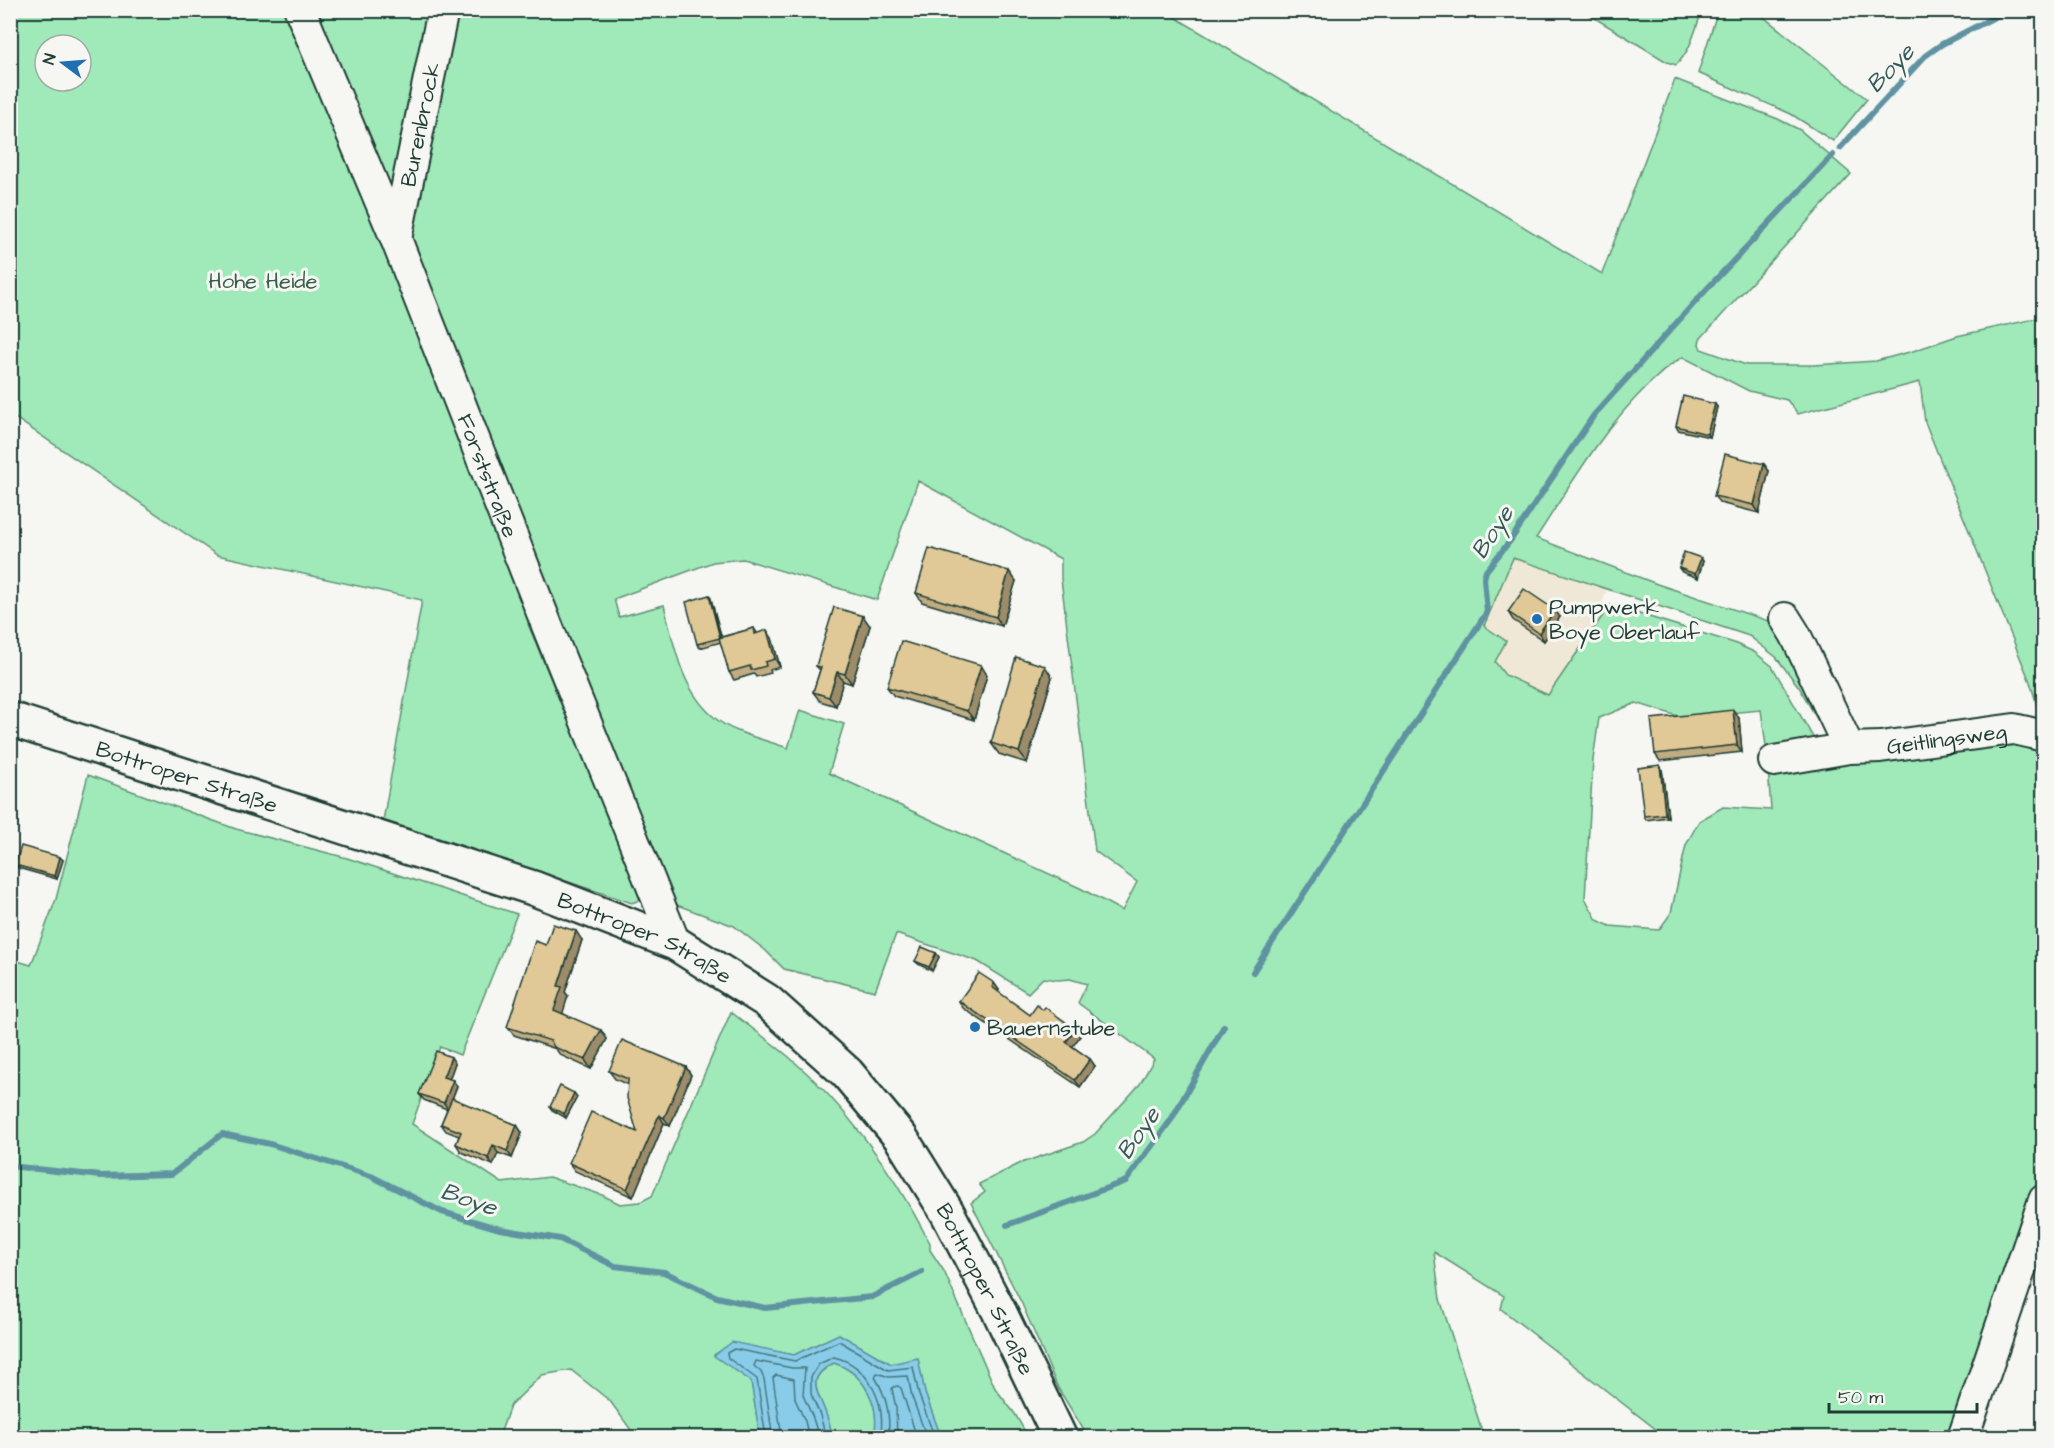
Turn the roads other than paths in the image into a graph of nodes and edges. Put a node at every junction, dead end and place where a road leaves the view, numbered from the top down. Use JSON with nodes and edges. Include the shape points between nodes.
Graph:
{"nodes":[{"id":1,"x":300,"y":10,"type":"edge"},
{"id":2,"x":443,"y":10,"type":"edge"},
{"id":3,"x":396,"y":239,"type":"junction"},
{"id":4,"x":1785,"y":618,"type":"dead end"},
{"id":5,"x":10,"y":719,"type":"edge"},
{"id":6,"x":2043,"y":736,"type":"edge"},
{"id":7,"x":1849,"y":748,"type":"junction"},
{"id":8,"x":1774,"y":761,"type":"dead end"},
{"id":9,"x":675,"y":943,"type":"junction"},
{"id":10,"x":2043,"y":1200,"type":"edge"},
{"id":11,"x":1060,"y":1437,"type":"edge"},
{"id":12,"x":1963,"y":1437,"type":"edge"}],
"edges":[{"from":1,"to":3,"type":"street","name":"Forststraße"},
{"from":2,"to":3,"type":"street","name":"Burenbrock"},
{"from":3,"to":9,"type":"street","name":"Forststraße"},
{"from":4,"to":7,"type":"street"},
{"from":5,"to":9,"type":"main road","name":"Bottroper Straße","via":[[533,888]]},
{"from":6,"to":7,"type":"street","name":"Geitlingsweg","via":[[2014,729]]},
{"from":7,"to":8,"type":"street","name":"Geitlingsweg"},
{"from":9,"to":11,"type":"main road","name":"Bottroper Straße","via":[[767,1001],[847,1073],[901,1138],[947,1212]]},
{"from":10,"to":12,"type":"street"}]}
